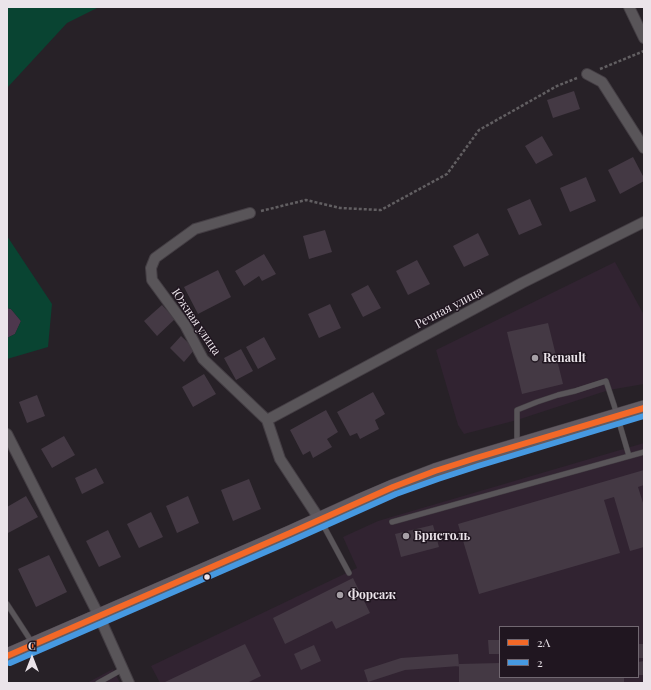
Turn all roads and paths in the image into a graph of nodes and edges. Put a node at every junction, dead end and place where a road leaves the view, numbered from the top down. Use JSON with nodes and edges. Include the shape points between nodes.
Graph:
{"nodes":[{"id":1,"x":628,"y":7,"type":"edge"},
{"id":2,"x":644,"y":38,"type":"edge"},
{"id":3,"x":587,"y":74,"type":"dead end"},
{"id":4,"x":557,"y":86,"type":"dead end"},
{"id":5,"x":644,"y":148,"type":"edge"},
{"id":6,"x":250,"y":213,"type":"joint"},
{"id":7,"x":644,"y":222,"type":"edge"},
{"id":8,"x":644,"y":408,"type":"edge"},
{"id":9,"x":617,"y":416,"type":"junction"},
{"id":10,"x":266,"y":420,"type":"junction"},
{"id":11,"x":7,"y":434,"type":"edge"},
{"id":12,"x":517,"y":446,"type":"junction"},
{"id":13,"x":644,"y":452,"type":"edge"},
{"id":14,"x":629,"y":456,"type":"junction"},
{"id":15,"x":320,"y":520,"type":"junction"},
{"id":16,"x":392,"y":522,"type":"dead end"},
{"id":17,"x":349,"y":573,"type":"dead end"},
{"id":18,"x":7,"y":604,"type":"edge"},
{"id":19,"x":99,"y":616,"type":"junction"},
{"id":20,"x":33,"y":644,"type":"junction"},
{"id":21,"x":7,"y":656,"type":"edge"},
{"id":22,"x":123,"y":669,"type":"junction"},
{"id":23,"x":98,"y":683,"type":"edge"},
{"id":24,"x":129,"y":683,"type":"edge"}],
"edges":[{"from":1,"to":2,"type":"street"},
{"from":3,"to":5,"type":"street","via":[[602,82]]},
{"from":4,"to":6,"type":"path","via":[[478,130],[446,174],[381,210],[340,208],[306,200]]},
{"from":6,"to":10,"type":"street","name":"Южная улица","via":[[195,229],[155,258],[151,268],[152,280],[185,325],[203,359]]},
{"from":7,"to":10,"type":"street","name":"Речная улица"},
{"from":8,"to":9,"type":"street"},
{"from":9,"to":12,"type":"street"},
{"from":9,"to":12,"type":"lane","via":[[606,381],[558,394],[517,410]]},
{"from":9,"to":14,"type":"lane"},
{"from":10,"to":15,"type":"street","name":"Южная улица","via":[[280,459]]},
{"from":11,"to":19,"type":"street"},
{"from":12,"to":15,"type":"street","via":[[435,471]]},
{"from":13,"to":14,"type":"lane"},
{"from":14,"to":16,"type":"lane"},
{"from":15,"to":17,"type":"lane"},
{"from":15,"to":19,"type":"street"},
{"from":18,"to":20,"type":"lane"},
{"from":19,"to":20,"type":"street"},
{"from":19,"to":22,"type":"street"},
{"from":20,"to":21,"type":"street"},
{"from":22,"to":23,"type":"lane"},
{"from":22,"to":24,"type":"street"}]}
